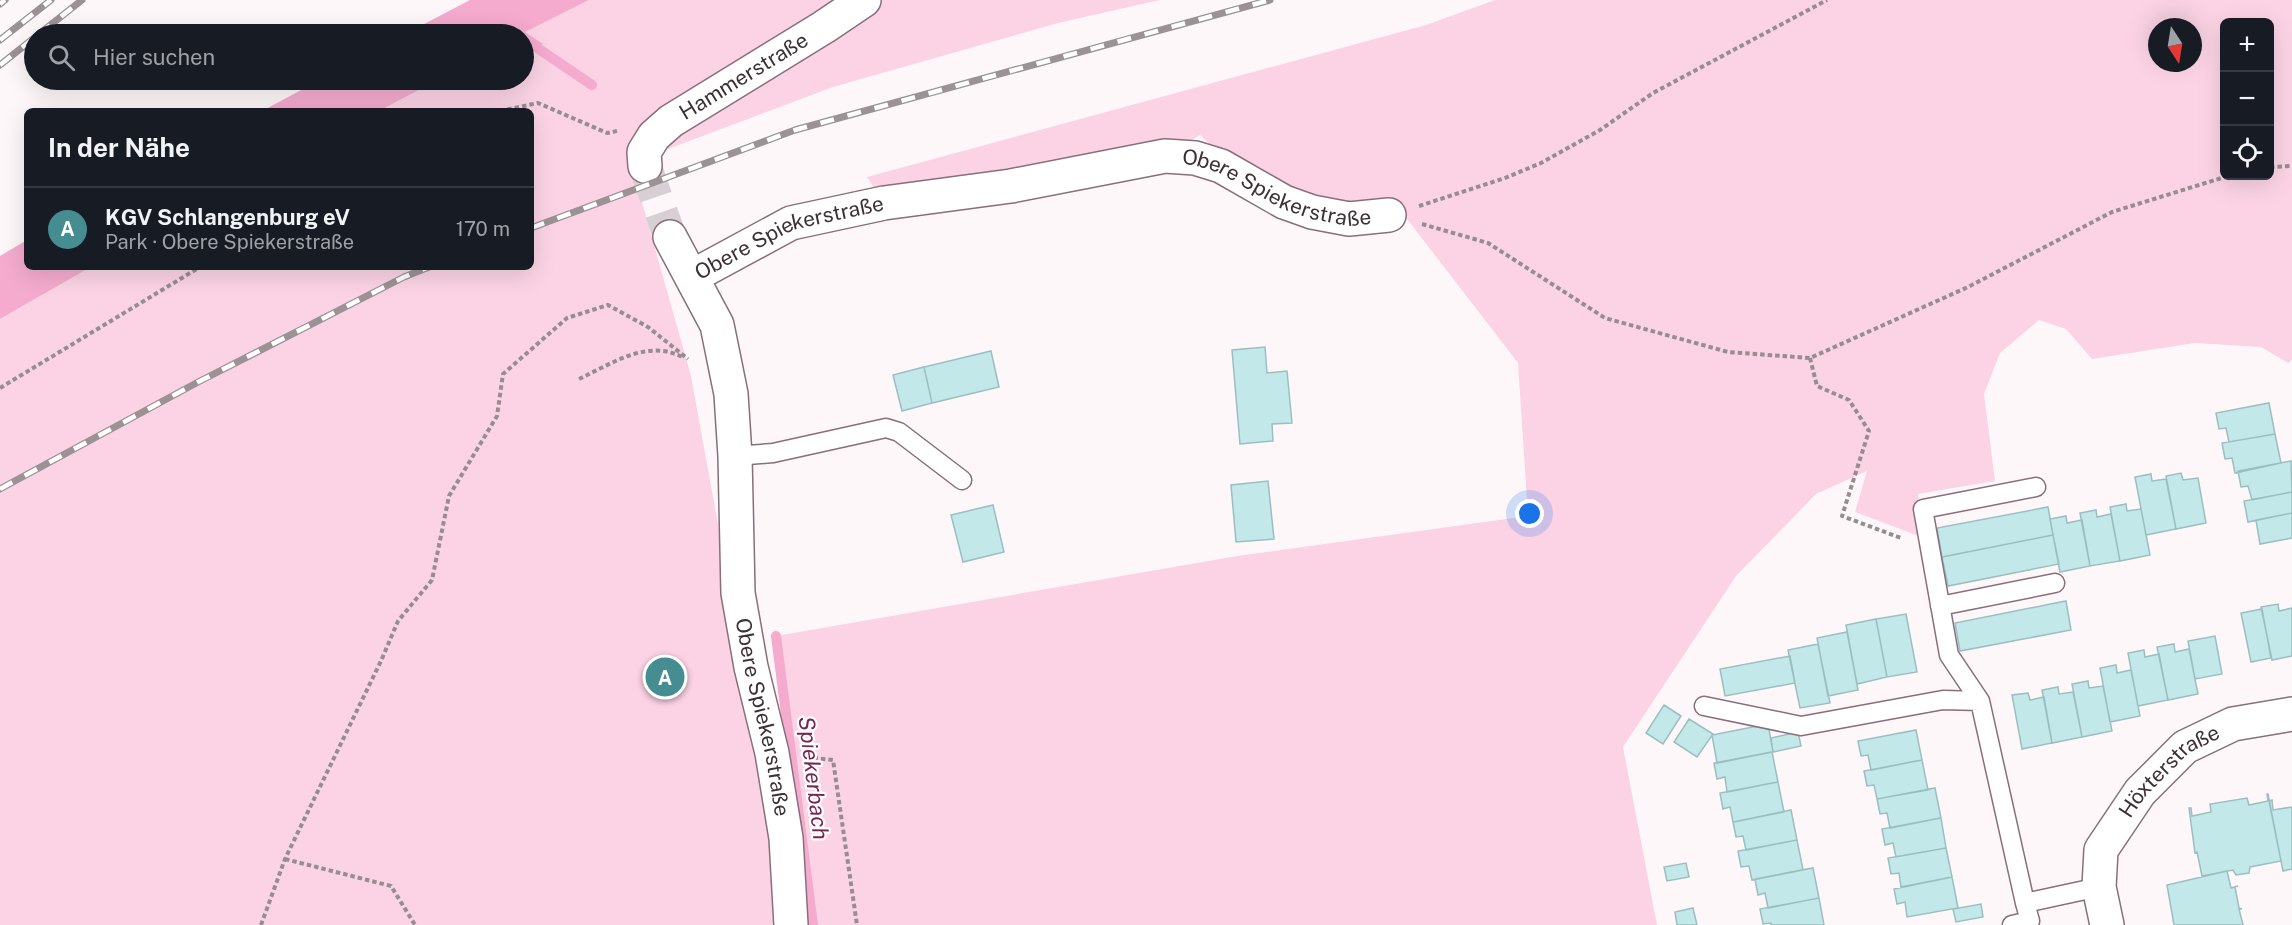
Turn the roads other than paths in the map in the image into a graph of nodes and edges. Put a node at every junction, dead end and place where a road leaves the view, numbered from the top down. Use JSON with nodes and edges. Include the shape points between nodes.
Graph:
{"nodes":[{"id":1,"x":864,"y":0,"type":"edge"},
{"id":2,"x":645,"y":166,"type":"tunnel mouth"},
{"id":3,"x":1389,"y":215,"type":"road end"},
{"id":4,"x":670,"y":237,"type":"tunnel mouth"},
{"id":5,"x":693,"y":276,"type":"junction"},
{"id":6,"x":735,"y":456,"type":"junction"},
{"id":7,"x":962,"y":480,"type":"dead end"},
{"id":8,"x":2037,"y":487,"type":"dead end"},
{"id":9,"x":2055,"y":583,"type":"dead end"},
{"id":10,"x":1940,"y":606,"type":"junction"},
{"id":11,"x":1980,"y":701,"type":"junction"},
{"id":12,"x":1704,"y":706,"type":"dead end"},
{"id":13,"x":2292,"y":714,"type":"edge"},
{"id":14,"x":2099,"y":887,"type":"junction"},
{"id":15,"x":2025,"y":903,"type":"junction"},
{"id":16,"x":791,"y":925,"type":"edge"},
{"id":17,"x":2012,"y":925,"type":"edge"},
{"id":18,"x":2107,"y":925,"type":"edge"}],
"edges":[{"from":1,"to":2,"type":"street","name":"Hammerstraße","via":[[671,121],[644,152]]},
{"from":3,"to":5,"type":"street","name":"Obere Spiekerstraße","via":[[1349,219],[1312,212],[1284,202],[1221,166],[1195,158],[1165,156],[1011,186],[884,203],[791,224]]},
{"from":4,"to":5,"type":"street"},
{"from":5,"to":6,"type":"street","name":"Obere Spiekerstraße","via":[[717,325],[730,394]]},
{"from":6,"to":7,"type":"lane","via":[[773,453],[886,428],[899,432]]},
{"from":6,"to":16,"type":"street","name":"Obere Spiekerstraße","via":[[738,593],[786,838]]},
{"from":8,"to":10,"type":"lane","via":[[1923,510]]},
{"from":9,"to":10,"type":"lane"},
{"from":10,"to":11,"type":"lane","via":[[1949,655]]},
{"from":11,"to":12,"type":"lane","via":[[1943,700],[1801,726]]},
{"from":11,"to":15,"type":"lane"},
{"from":13,"to":14,"type":"street","name":"Höxterstraße","via":[[2233,724],[2185,747],[2140,792],[2102,850]]},
{"from":14,"to":15,"type":"lane"},
{"from":14,"to":18,"type":"street","name":"Höxterstraße"},
{"from":15,"to":17,"type":"lane","via":[[2030,921]]}]}
